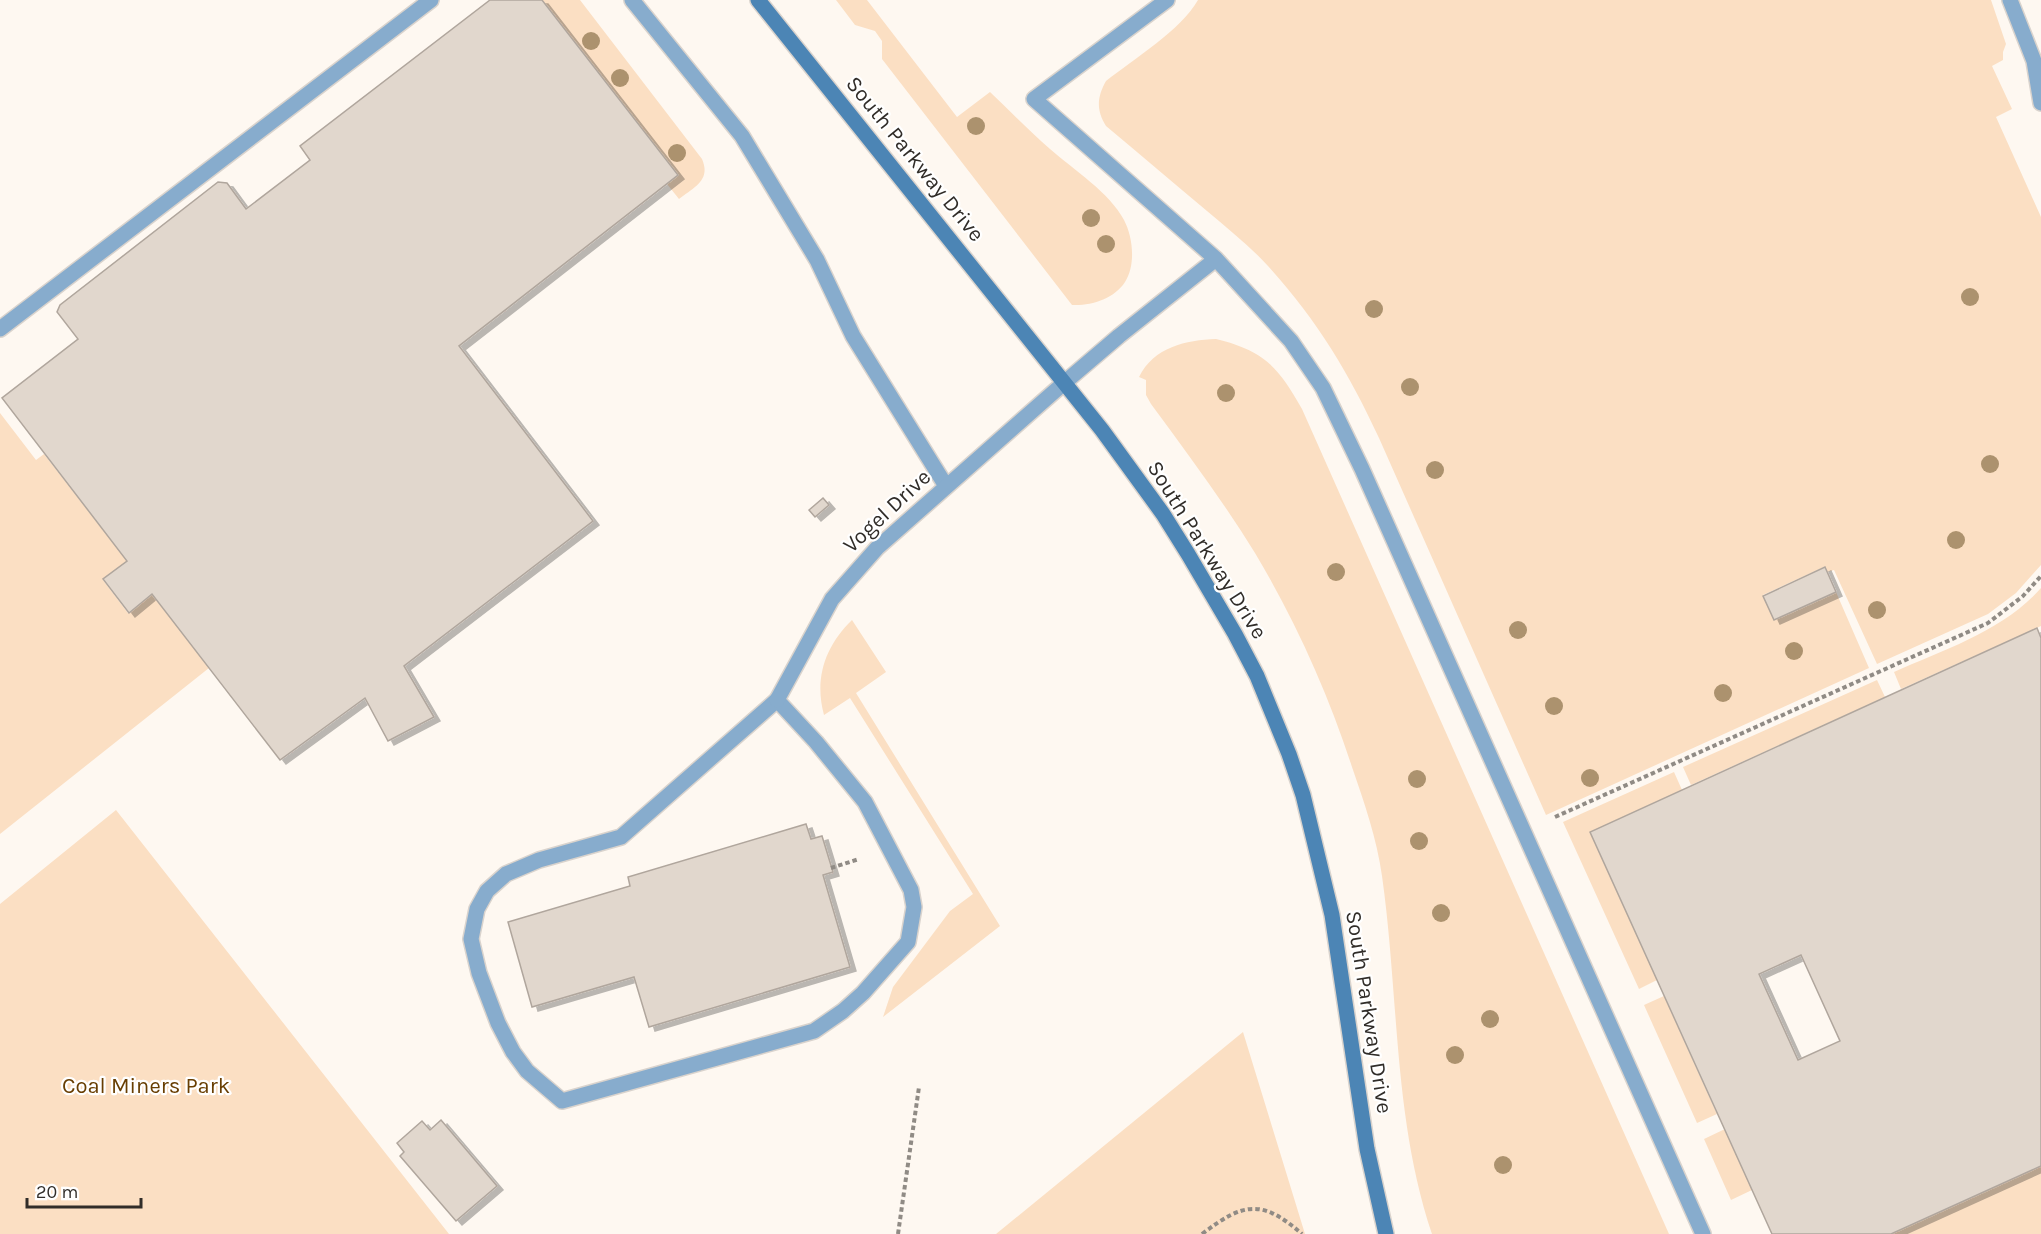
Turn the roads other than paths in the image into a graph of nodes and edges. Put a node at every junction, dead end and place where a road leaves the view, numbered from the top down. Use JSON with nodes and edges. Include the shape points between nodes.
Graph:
{"nodes":[{"id":1,"x":431,"y":0,"type":"edge"},
{"id":2,"x":632,"y":0,"type":"edge"},
{"id":3,"x":758,"y":0,"type":"edge"},
{"id":4,"x":1167,"y":0,"type":"edge"},
{"id":5,"x":2010,"y":0,"type":"edge"},
{"id":6,"x":2037,"y":62,"type":"edge"},
{"id":7,"x":2041,"y":103,"type":"edge"},
{"id":8,"x":1216,"y":259,"type":"junction"},
{"id":9,"x":0,"y":330,"type":"edge"},
{"id":10,"x":1064,"y":383,"type":"junction"},
{"id":11,"x":946,"y":486,"type":"junction"},
{"id":12,"x":777,"y":700,"type":"junction"},
{"id":13,"x":1386,"y":1234,"type":"edge"},
{"id":14,"x":1703,"y":1234,"type":"edge"}],
"edges":[{"from":1,"to":9,"type":"street"},
{"from":2,"to":11,"type":"street","via":[[742,136],[817,260],[853,336]]},
{"from":3,"to":10,"type":"main road","name":"South Parkway Drive"},
{"from":4,"to":8,"type":"street","via":[[1034,99]]},
{"from":5,"to":6,"type":"street"},
{"from":6,"to":7,"type":"street"},
{"from":8,"to":10,"type":"street","name":"Vogel Drive"},
{"from":8,"to":14,"type":"street","via":[[1291,341],[1323,388]]},
{"from":10,"to":11,"type":"street","name":"Vogel Drive"},
{"from":10,"to":13,"type":"main road","name":"South Parkway Drive","via":[[1135,475],[1188,554],[1257,676],[1289,754],[1332,915],[1367,1149]]},
{"from":11,"to":12,"type":"street","name":"Vogel Drive","via":[[877,548],[832,599]]},
{"from":12,"to":12,"type":"street","via":[[621,837],[539,860],[506,874],[487,891],[477,909],[471,939],[479,974],[498,1023],[527,1071],[562,1101],[814,1031],[863,993],[908,942],[914,907],[911,890],[870,811]]}]}
